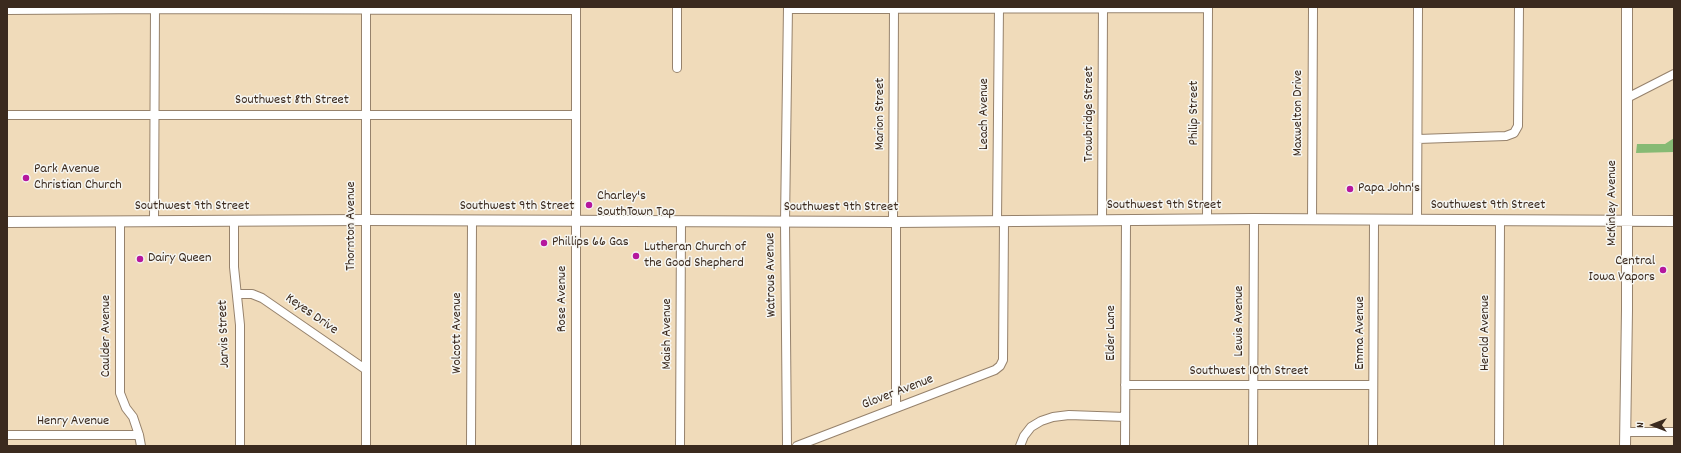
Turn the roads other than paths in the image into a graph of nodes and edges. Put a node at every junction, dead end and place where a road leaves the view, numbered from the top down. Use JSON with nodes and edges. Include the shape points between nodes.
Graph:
{"nodes":[{"id":1,"x":677,"y":7,"type":"edge"},
{"id":2,"x":1313,"y":7,"type":"edge"},
{"id":3,"x":1418,"y":7,"type":"edge"},
{"id":4,"x":1519,"y":7,"type":"edge"},
{"id":5,"x":1627,"y":7,"type":"edge"},
{"id":6,"x":155,"y":8,"type":"edge"},
{"id":7,"x":260,"y":8,"type":"edge"},
{"id":8,"x":366,"y":8,"type":"edge"},
{"id":9,"x":576,"y":8,"type":"edge"},
{"id":10,"x":788,"y":8,"type":"edge"},
{"id":11,"x":894,"y":8,"type":"edge"},
{"id":12,"x":999,"y":8,"type":"edge"},
{"id":13,"x":1103,"y":8,"type":"edge"},
{"id":14,"x":1208,"y":8,"type":"edge"},
{"id":15,"x":50,"y":9,"type":"edge"},
{"id":16,"x":7,"y":10,"type":"edge"},
{"id":17,"x":677,"y":68,"type":"dead end"},
{"id":18,"x":1674,"y":74,"type":"edge"},
{"id":19,"x":1627,"y":98,"type":"junction"},
{"id":20,"x":155,"y":114,"type":"junction"},
{"id":21,"x":7,"y":115,"type":"edge"},
{"id":22,"x":366,"y":115,"type":"junction"},
{"id":23,"x":576,"y":115,"type":"junction"},
{"id":24,"x":1418,"y":139,"type":"junction"},
{"id":25,"x":1207,"y":219,"type":"junction"},
{"id":26,"x":1254,"y":219,"type":"junction"},
{"id":27,"x":365,"y":220,"type":"junction"},
{"id":28,"x":472,"y":220,"type":"junction"},
{"id":29,"x":1102,"y":220,"type":"junction"},
{"id":30,"x":1126,"y":220,"type":"junction"},
{"id":31,"x":1312,"y":220,"type":"junction"},
{"id":32,"x":1374,"y":220,"type":"junction"},
{"id":33,"x":1417,"y":220,"type":"junction"},
{"id":34,"x":120,"y":221,"type":"junction"},
{"id":35,"x":154,"y":221,"type":"junction"},
{"id":36,"x":234,"y":221,"type":"junction"},
{"id":37,"x":576,"y":221,"type":"junction"},
{"id":38,"x":681,"y":221,"type":"junction"},
{"id":39,"x":1001,"y":221,"type":"junction"},
{"id":40,"x":1500,"y":221,"type":"junction"},
{"id":41,"x":1626,"y":221,"type":"junction"},
{"id":42,"x":1674,"y":221,"type":"edge"},
{"id":43,"x":7,"y":222,"type":"edge"},
{"id":44,"x":785,"y":222,"type":"junction"},
{"id":45,"x":895,"y":222,"type":"junction"},
{"id":46,"x":237,"y":294,"type":"junction"},
{"id":47,"x":1003,"y":360,"type":"joint"},
{"id":48,"x":365,"y":369,"type":"junction"},
{"id":49,"x":1125,"y":385,"type":"junction"},
{"id":50,"x":1253,"y":385,"type":"junction"},
{"id":51,"x":1373,"y":385,"type":"junction"},
{"id":52,"x":896,"y":408,"type":"junction"},
{"id":53,"x":1125,"y":418,"type":"junction"},
{"id":54,"x":1625,"y":432,"type":"junction"},
{"id":55,"x":1674,"y":432,"type":"edge"},
{"id":56,"x":7,"y":435,"type":"edge"},
{"id":57,"x":140,"y":435,"type":"junction"},
{"id":58,"x":141,"y":446,"type":"edge"},
{"id":59,"x":240,"y":446,"type":"edge"},
{"id":60,"x":366,"y":446,"type":"edge"},
{"id":61,"x":471,"y":446,"type":"edge"},
{"id":62,"x":576,"y":446,"type":"edge"},
{"id":63,"x":680,"y":446,"type":"edge"},
{"id":64,"x":787,"y":446,"type":"edge"},
{"id":65,"x":798,"y":446,"type":"edge"},
{"id":66,"x":1020,"y":446,"type":"edge"},
{"id":67,"x":1125,"y":446,"type":"edge"},
{"id":68,"x":1253,"y":446,"type":"edge"},
{"id":69,"x":1373,"y":446,"type":"edge"},
{"id":70,"x":1499,"y":446,"type":"edge"},
{"id":71,"x":1625,"y":446,"type":"edge"}],
"edges":[{"from":1,"to":17,"type":"street"},
{"from":2,"to":31,"type":"street","name":"Maxwelton Drive"},
{"from":3,"to":24,"type":"street"},
{"from":4,"to":24,"type":"street","via":[[1518,126],[1514,133],[1506,136]]},
{"from":5,"to":19,"type":"main road","name":"McKinley Avenue"},
{"from":6,"to":7,"type":"street"},
{"from":6,"to":15,"type":"street"},
{"from":6,"to":20,"type":"street"},
{"from":7,"to":8,"type":"street"},
{"from":8,"to":9,"type":"street"},
{"from":8,"to":22,"type":"street","name":"Thornton Avenue"},
{"from":9,"to":23,"type":"street","name":"Rose Avenue"},
{"from":10,"to":11,"type":"street"},
{"from":10,"to":44,"type":"street","name":"Watrous Avenue"},
{"from":11,"to":12,"type":"street"},
{"from":11,"to":45,"type":"street","name":"Marion Street"},
{"from":12,"to":13,"type":"street"},
{"from":12,"to":39,"type":"street","name":"Leach Avenue"},
{"from":13,"to":14,"type":"street"},
{"from":13,"to":29,"type":"street","name":"Trowbridge Street"},
{"from":14,"to":25,"type":"street","name":"Philip Street"},
{"from":15,"to":16,"type":"street"},
{"from":18,"to":19,"type":"street"},
{"from":19,"to":41,"type":"main road","name":"McKinley Avenue"},
{"from":20,"to":21,"type":"street","name":"Southwest 8th Street"},
{"from":20,"to":22,"type":"street","name":"Southwest 8th Street"},
{"from":20,"to":35,"type":"street"},
{"from":22,"to":23,"type":"street","name":"Southwest 8th Street"},
{"from":22,"to":27,"type":"street","name":"Thornton Avenue"},
{"from":23,"to":37,"type":"street","name":"Rose Avenue"},
{"from":24,"to":33,"type":"street"},
{"from":25,"to":26,"type":"main road","name":"Southwest 9th Street"},
{"from":25,"to":30,"type":"main road","name":"Southwest 9th Street"},
{"from":26,"to":31,"type":"main road","name":"Southwest 9th Street"},
{"from":26,"to":50,"type":"street","name":"Lewis Avenue"},
{"from":27,"to":28,"type":"main road","name":"Southwest 9th Street"},
{"from":27,"to":36,"type":"main road","name":"Southwest 9th Street"},
{"from":27,"to":48,"type":"street","name":"Thornton Avenue"},
{"from":28,"to":37,"type":"main road","name":"Southwest 9th Street"},
{"from":28,"to":61,"type":"street","name":"Wolcott Avenue"},
{"from":29,"to":30,"type":"main road","name":"Southwest 9th Street"},
{"from":29,"to":39,"type":"main road","name":"Southwest 9th Street"},
{"from":30,"to":49,"type":"street","name":"Elder Lane"},
{"from":31,"to":32,"type":"main road","name":"Southwest 9th Street"},
{"from":32,"to":33,"type":"main road","name":"Southwest 9th Street"},
{"from":32,"to":51,"type":"street","name":"Emma Avenue"},
{"from":33,"to":40,"type":"main road","name":"Southwest 9th Street"},
{"from":34,"to":35,"type":"main road","name":"Southwest 9th Street"},
{"from":34,"to":43,"type":"main road","name":"Southwest 9th Street"},
{"from":34,"to":57,"type":"street","name":"Caulder Avenue","via":[[120,393]]},
{"from":35,"to":36,"type":"main road","name":"Southwest 9th Street"},
{"from":36,"to":46,"type":"street","name":"Jarvis Street"},
{"from":37,"to":38,"type":"main road","name":"Southwest 9th Street"},
{"from":37,"to":62,"type":"street","name":"Rose Avenue"},
{"from":38,"to":44,"type":"main road","name":"Southwest 9th Street"},
{"from":38,"to":63,"type":"street","name":"Maish Avenue"},
{"from":39,"to":45,"type":"main road","name":"Southwest 9th Street"},
{"from":39,"to":47,"type":"street","name":"Leach Avenue"},
{"from":40,"to":41,"type":"main road","name":"Southwest 9th Street"},
{"from":40,"to":70,"type":"street","name":"Herold Avenue"},
{"from":41,"to":42,"type":"main road","name":"Southwest 9th Street"},
{"from":41,"to":54,"type":"main road","name":"McKinley Avenue"},
{"from":44,"to":45,"type":"main road","name":"Southwest 9th Street"},
{"from":44,"to":64,"type":"street","name":"Watrous Avenue"},
{"from":45,"to":52,"type":"street","name":"Marion Street"},
{"from":46,"to":48,"type":"street","name":"Keyes Drive","via":[[252,294],[262,298]]},
{"from":46,"to":59,"type":"street","name":"Jarvis Street","via":[[240,325]]},
{"from":47,"to":52,"type":"street","name":"Glover Avenue","via":[[995,370]]},
{"from":48,"to":60,"type":"street","name":"Thornton Avenue"},
{"from":49,"to":50,"type":"street","name":"Southwest 10th Street"},
{"from":49,"to":53,"type":"street","name":"Elder Lane"},
{"from":50,"to":51,"type":"street","name":"Southwest 10th Street"},
{"from":50,"to":68,"type":"street","name":"Lewis Avenue"},
{"from":51,"to":69,"type":"street","name":"Emma Avenue"},
{"from":52,"to":65,"type":"street","name":"Glover Avenue"},
{"from":53,"to":66,"type":"street","via":[[1069,415],[1052,417],[1031,427]]},
{"from":53,"to":67,"type":"street","name":"Elder Lane"},
{"from":54,"to":55,"type":"street"},
{"from":54,"to":71,"type":"main road","name":"McKinley Avenue"},
{"from":56,"to":57,"type":"street","name":"Henry Avenue"},
{"from":57,"to":58,"type":"street","name":"Caulder Avenue"}]}
